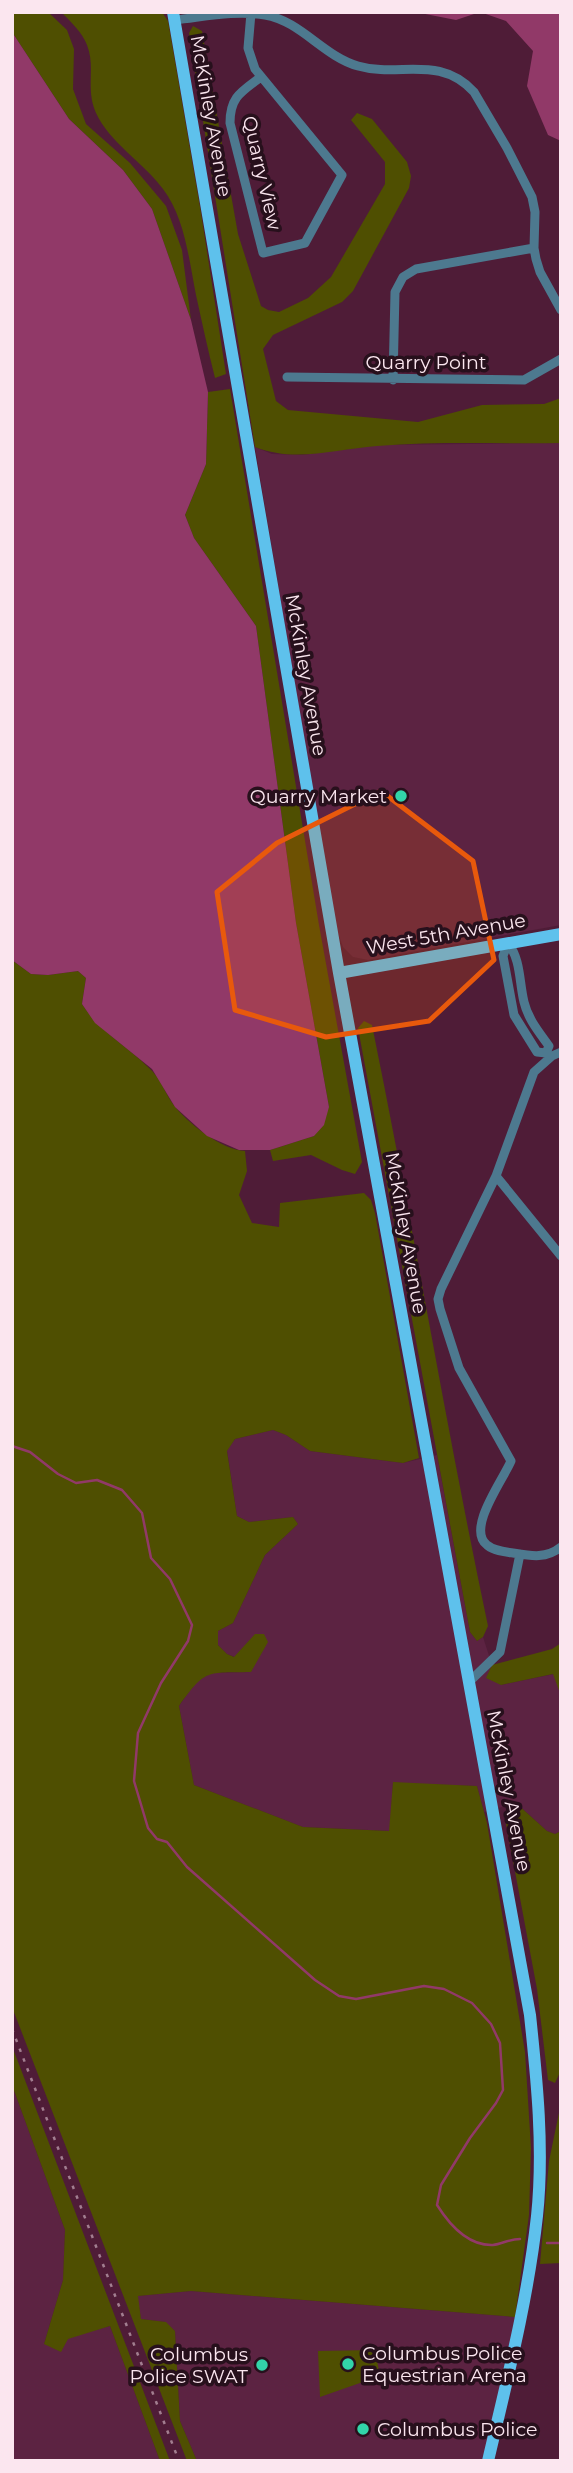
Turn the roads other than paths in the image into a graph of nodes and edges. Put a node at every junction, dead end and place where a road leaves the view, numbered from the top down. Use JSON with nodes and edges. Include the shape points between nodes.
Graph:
{"nodes":[{"id":1,"x":250,"y":12,"type":"edge"},
{"id":2,"x":174,"y":16,"type":"edge"},
{"id":3,"x":287,"y":17,"type":"edge"},
{"id":4,"x":261,"y":77,"type":"junction"},
{"id":5,"x":534,"y":248,"type":"junction"},
{"id":6,"x":561,"y":310,"type":"edge"},
{"id":7,"x":561,"y":359,"type":"edge"},
{"id":8,"x":286,"y":377,"type":"dead end"},
{"id":9,"x":393,"y":380,"type":"junction"},
{"id":10,"x":561,"y":934,"type":"edge"},
{"id":11,"x":508,"y":943,"type":"junction"},
{"id":12,"x":339,"y":973,"type":"junction"},
{"id":13,"x":561,"y":1052,"type":"edge"},
{"id":14,"x":548,"y":1056,"type":"junction"},
{"id":15,"x":496,"y":1176,"type":"junction"},
{"id":16,"x":561,"y":1256,"type":"edge"},
{"id":17,"x":561,"y":1547,"type":"edge"},
{"id":18,"x":520,"y":1554,"type":"junction"},
{"id":19,"x":469,"y":1682,"type":"junction"},
{"id":20,"x":488,"y":2461,"type":"edge"}],
"edges":[{"from":1,"to":2,"type":"street"},
{"from":1,"to":3,"type":"street"},
{"from":1,"to":4,"type":"street","name":"Quarry View","via":[[248,48]]},
{"from":2,"to":12,"type":"main road","name":"McKinley Avenue"},
{"from":3,"to":5,"type":"street","via":[[347,63],[369,69],[433,69],[467,85],[532,197]]},
{"from":4,"to":4,"type":"street","name":"Quarry View","via":[[342,175],[304,243],[263,253],[230,123],[236,96]]},
{"from":5,"to":6,"type":"street","via":[[540,272]]},
{"from":5,"to":9,"type":"street","via":[[416,269],[403,277],[395,292]]},
{"from":7,"to":9,"type":"street","name":"Quarry Point","via":[[524,380]]},
{"from":8,"to":9,"type":"street","name":"Quarry Point"},
{"from":10,"to":11,"type":"main road","name":"West 5th Avenue"},
{"from":11,"to":12,"type":"main road","name":"West 5th Avenue"},
{"from":11,"to":14,"type":"street","via":[[516,954],[524,1005],[549,1046]]},
{"from":12,"to":19,"type":"main road","name":"McKinley Avenue"},
{"from":13,"to":14,"type":"street"},
{"from":14,"to":15,"type":"street","via":[[534,1072]]},
{"from":15,"to":16,"type":"street"},
{"from":15,"to":18,"type":"street","via":[[439,1299],[459,1368],[511,1461],[483,1516],[481,1539],[488,1547]]},
{"from":17,"to":18,"type":"street","via":[[541,1556]]},
{"from":18,"to":19,"type":"street","via":[[500,1652]]},
{"from":19,"to":20,"type":"main road","name":"McKinley Avenue","via":[[530,2015],[539,2115],[537,2215],[521,2320]]}]}
